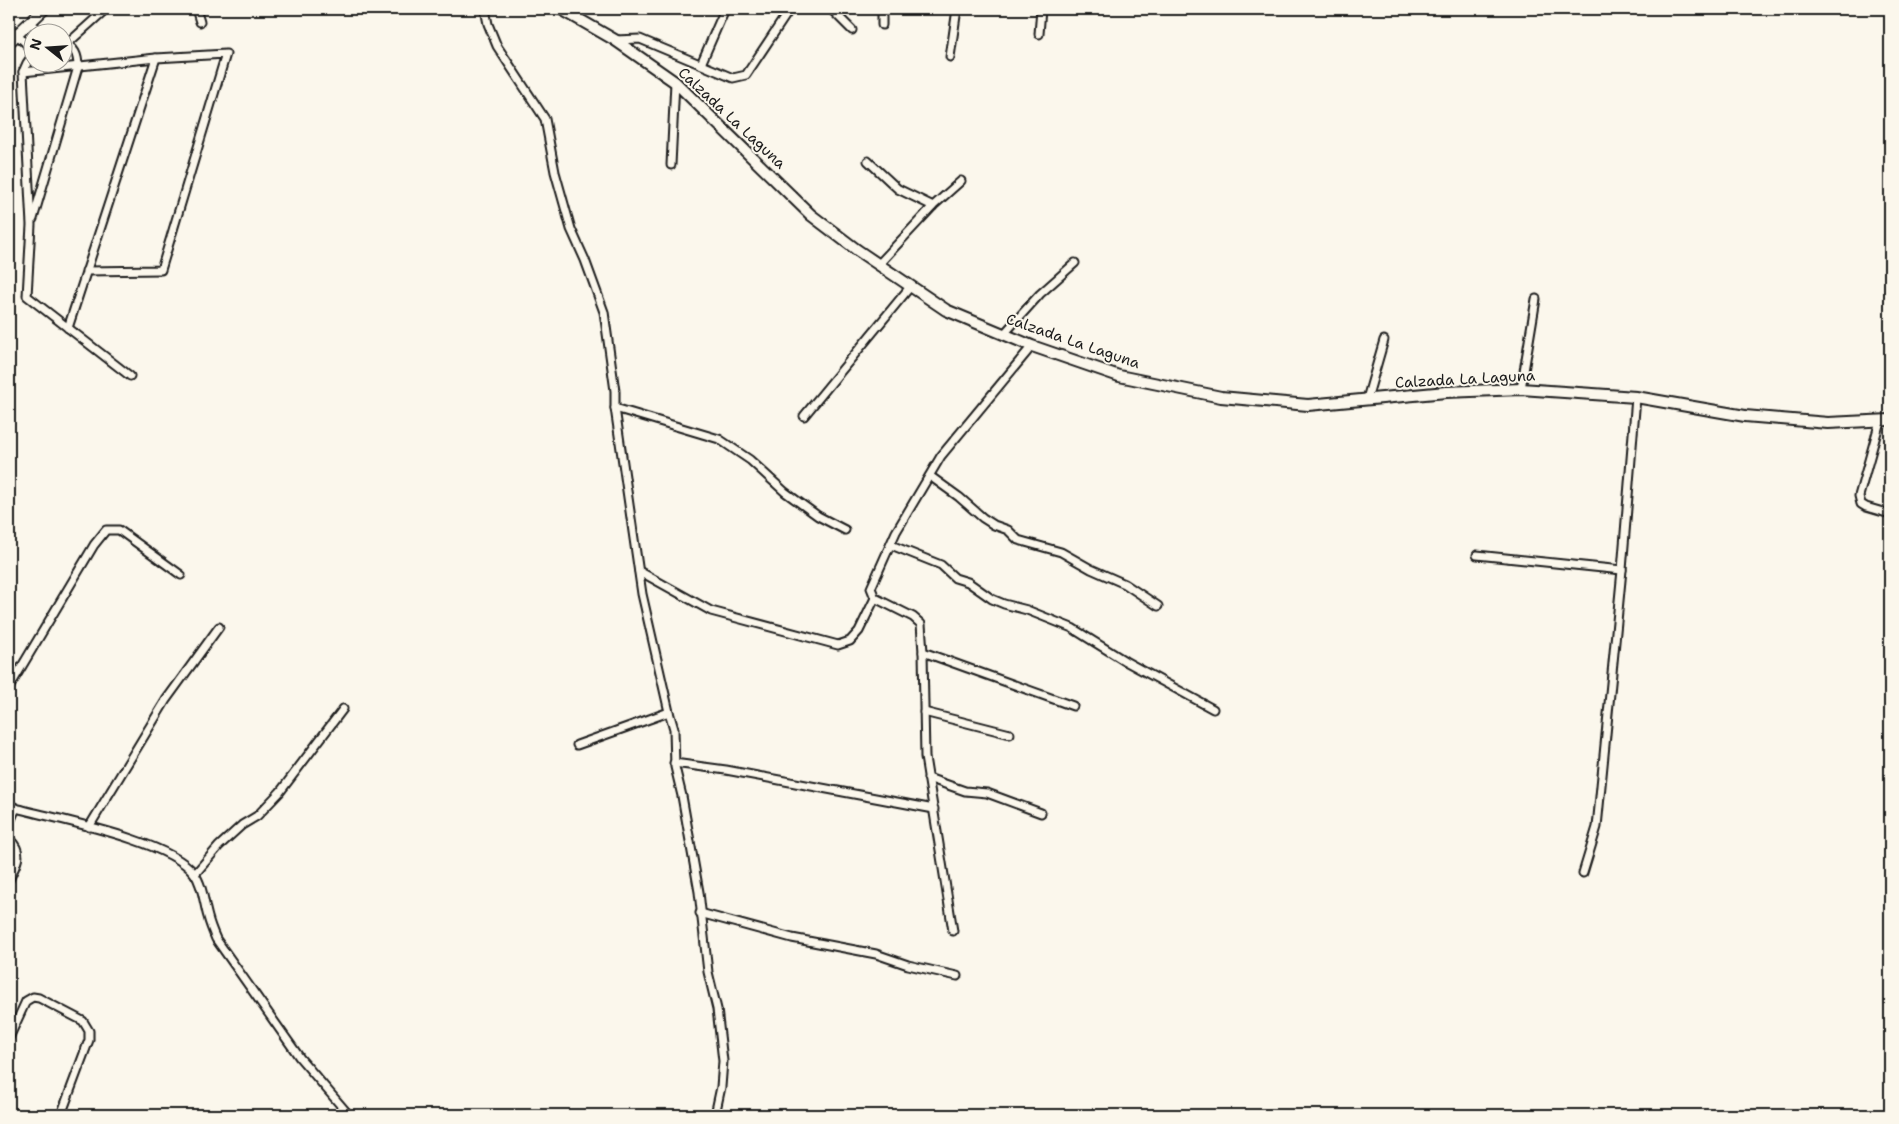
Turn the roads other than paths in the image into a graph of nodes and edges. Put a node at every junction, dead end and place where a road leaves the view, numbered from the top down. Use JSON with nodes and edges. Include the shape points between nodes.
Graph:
{"nodes":[{"id":1,"x":44,"y":9,"type":"edge"},
{"id":2,"x":106,"y":9,"type":"edge"},
{"id":3,"x":196,"y":9,"type":"edge"},
{"id":4,"x":485,"y":9,"type":"edge"},
{"id":5,"x":561,"y":9,"type":"edge"},
{"id":6,"x":725,"y":9,"type":"edge"},
{"id":7,"x":790,"y":9,"type":"edge"},
{"id":8,"x":831,"y":9,"type":"edge"},
{"id":9,"x":882,"y":9,"type":"edge"},
{"id":10,"x":957,"y":9,"type":"edge"},
{"id":11,"x":1041,"y":9,"type":"edge"},
{"id":12,"x":30,"y":22,"type":"edge"},
{"id":13,"x":200,"y":22,"type":"dead end"},
{"id":14,"x":882,"y":25,"type":"dead end"},
{"id":15,"x":22,"y":29,"type":"edge"},
{"id":16,"x":852,"y":30,"type":"dead end"},
{"id":17,"x":17,"y":34,"type":"junction"},
{"id":18,"x":1039,"y":34,"type":"dead end"},
{"id":19,"x":72,"y":38,"type":"edge"},
{"id":20,"x":22,"y":39,"type":"edge"},
{"id":21,"x":615,"y":40,"type":"junction"},
{"id":22,"x":9,"y":42,"type":"edge"},
{"id":23,"x":72,"y":47,"type":"edge"},
{"id":24,"x":950,"y":57,"type":"dead end"},
{"id":25,"x":156,"y":58,"type":"junction"},
{"id":26,"x":701,"y":64,"type":"junction"},
{"id":27,"x":78,"y":67,"type":"junction"},
{"id":28,"x":72,"y":68,"type":"edge"},
{"id":29,"x":23,"y":72,"type":"edge"},
{"id":30,"x":675,"y":82,"type":"junction"},
{"id":31,"x":868,"y":161,"type":"dead end"},
{"id":32,"x":671,"y":165,"type":"dead end"},
{"id":33,"x":961,"y":181,"type":"dead end"},
{"id":34,"x":933,"y":206,"type":"junction"},
{"id":35,"x":31,"y":226,"type":"junction"},
{"id":36,"x":1075,"y":263,"type":"dead end"},
{"id":37,"x":878,"y":265,"type":"junction"},
{"id":38,"x":86,"y":272,"type":"junction"},
{"id":39,"x":910,"y":287,"type":"junction"},
{"id":40,"x":1536,"y":299,"type":"dead end"},
{"id":41,"x":68,"y":328,"type":"junction"},
{"id":42,"x":1004,"y":334,"type":"junction"},
{"id":43,"x":1384,"y":340,"type":"dead end"},
{"id":44,"x":1032,"y":346,"type":"junction"},
{"id":45,"x":130,"y":376,"type":"dead end"},
{"id":46,"x":1521,"y":388,"type":"junction"},
{"id":47,"x":1636,"y":397,"type":"junction"},
{"id":48,"x":1367,"y":399,"type":"junction"},
{"id":49,"x":615,"y":408,"type":"junction"},
{"id":50,"x":804,"y":416,"type":"dead end"},
{"id":51,"x":1885,"y":420,"type":"edge"},
{"id":52,"x":930,"y":476,"type":"junction"},
{"id":53,"x":1890,"y":514,"type":"edge"},
{"id":54,"x":845,"y":530,"type":"dead end"},
{"id":55,"x":891,"y":545,"type":"junction"},
{"id":56,"x":1477,"y":555,"type":"dead end"},
{"id":57,"x":1622,"y":570,"type":"junction"},
{"id":58,"x":639,"y":571,"type":"junction"},
{"id":59,"x":181,"y":575,"type":"dead end"},
{"id":60,"x":875,"y":598,"type":"junction"},
{"id":61,"x":1158,"y":606,"type":"dead end"},
{"id":62,"x":219,"y":627,"type":"dead end"},
{"id":63,"x":923,"y":652,"type":"junction"},
{"id":64,"x":9,"y":688,"type":"edge"},
{"id":65,"x":1073,"y":706,"type":"dead end"},
{"id":66,"x":342,"y":709,"type":"dead end"},
{"id":67,"x":1213,"y":709,"type":"dead end"},
{"id":68,"x":669,"y":712,"type":"junction"},
{"id":69,"x":924,"y":712,"type":"junction"},
{"id":70,"x":1010,"y":734,"type":"dead end"},
{"id":71,"x":577,"y":746,"type":"dead end"},
{"id":72,"x":674,"y":764,"type":"junction"},
{"id":73,"x":928,"y":778,"type":"junction"},
{"id":74,"x":9,"y":804,"type":"edge"},
{"id":75,"x":16,"y":808,"type":"junction"},
{"id":76,"x":934,"y":810,"type":"junction"},
{"id":77,"x":1041,"y":813,"type":"dead end"},
{"id":78,"x":9,"y":824,"type":"edge"},
{"id":79,"x":90,"y":827,"type":"junction"},
{"id":80,"x":9,"y":839,"type":"edge"},
{"id":81,"x":1583,"y":873,"type":"dead end"},
{"id":82,"x":195,"y":874,"type":"junction"},
{"id":83,"x":9,"y":880,"type":"edge"},
{"id":84,"x":700,"y":913,"type":"junction"},
{"id":85,"x":953,"y":931,"type":"dead end"},
{"id":86,"x":956,"y":976,"type":"dead end"},
{"id":87,"x":9,"y":1038,"type":"edge"},
{"id":88,"x":61,"y":1115,"type":"edge"},
{"id":89,"x":349,"y":1115,"type":"edge"},
{"id":90,"x":715,"y":1115,"type":"edge"}],
"edges":[{"from":1,"to":12,"type":"street"},
{"from":2,"to":19,"type":"street"},
{"from":3,"to":13,"type":"street"},
{"from":4,"to":49,"type":"street","via":[[497,46],[545,119],[555,172],[571,228],[604,312]]},
{"from":5,"to":21,"type":"street","name":"Calzada La Laguna"},
{"from":6,"to":26,"type":"street"},
{"from":7,"to":26,"type":"street","via":[[746,75],[733,78]]},
{"from":8,"to":16,"type":"street"},
{"from":9,"to":14,"type":"street"},
{"from":10,"to":24,"type":"street"},
{"from":11,"to":18,"type":"street"},
{"from":15,"to":17,"type":"street"},
{"from":17,"to":20,"type":"street"},
{"from":17,"to":22,"type":"street"},
{"from":21,"to":26,"type":"street","via":[[640,40]]},
{"from":21,"to":30,"type":"street","name":"Calzada La Laguna"},
{"from":23,"to":27,"type":"street","via":[[78,56]]},
{"from":25,"to":27,"type":"street"},
{"from":25,"to":38,"type":"street"},
{"from":25,"to":38,"type":"street","via":[[226,54],[161,270]]},
{"from":27,"to":28,"type":"street"},
{"from":27,"to":35,"type":"street"},
{"from":29,"to":35,"type":"street"},
{"from":30,"to":32,"type":"street"},
{"from":30,"to":37,"type":"street","name":"Calzada La Laguna","via":[[811,215]]},
{"from":31,"to":34,"type":"street","via":[[898,189]]},
{"from":33,"to":34,"type":"street"},
{"from":34,"to":37,"type":"street"},
{"from":35,"to":41,"type":"street","via":[[27,296]]},
{"from":36,"to":42,"type":"street","via":[[1040,294]]},
{"from":37,"to":39,"type":"street","name":"Calzada La Laguna"},
{"from":38,"to":41,"type":"street"},
{"from":39,"to":42,"type":"street","name":"Calzada La Laguna","via":[[946,310]]},
{"from":39,"to":50,"type":"street"},
{"from":40,"to":46,"type":"street"},
{"from":41,"to":45,"type":"street"},
{"from":42,"to":44,"type":"street","name":"Calzada La Laguna"},
{"from":43,"to":48,"type":"street"},
{"from":44,"to":48,"type":"street","name":"Calzada La Laguna","via":[[1119,376],[1221,397],[1308,404]]},
{"from":44,"to":52,"type":"street","via":[[941,456]]},
{"from":46,"to":47,"type":"street","name":"Calzada La Laguna"},
{"from":46,"to":48,"type":"street","name":"Calzada La Laguna"},
{"from":47,"to":51,"type":"street","name":"Calzada La Laguna","via":[[1745,416],[1828,423]]},
{"from":47,"to":57,"type":"street"},
{"from":49,"to":54,"type":"street","via":[[719,439],[818,516]]},
{"from":49,"to":58,"type":"street"},
{"from":51,"to":53,"type":"street","via":[[1859,496],[1861,504],[1866,507]]},
{"from":52,"to":55,"type":"street"},
{"from":52,"to":61,"type":"street","via":[[983,518],[1008,530],[1018,540],[1061,552],[1125,584]]},
{"from":55,"to":60,"type":"street","via":[[871,588]]},
{"from":55,"to":67,"type":"street","via":[[942,566],[955,578],[968,582],[992,599],[1072,628]]},
{"from":56,"to":57,"type":"street"},
{"from":57,"to":81,"type":"street","via":[[1598,827]]},
{"from":58,"to":60,"type":"street","via":[[711,611],[838,645],[854,636]]},
{"from":58,"to":68,"type":"street"},
{"from":59,"to":64,"type":"street","via":[[119,530],[106,530]]},
{"from":60,"to":63,"type":"street","via":[[914,617],[921,624]]},
{"from":62,"to":79,"type":"street","via":[[166,700]]},
{"from":63,"to":65,"type":"street"},
{"from":63,"to":69,"type":"street"},
{"from":66,"to":82,"type":"street","via":[[280,792],[258,816],[242,825],[220,846]]},
{"from":68,"to":71,"type":"street"},
{"from":68,"to":72,"type":"street","via":[[674,729]]},
{"from":69,"to":70,"type":"street"},
{"from":69,"to":73,"type":"street"},
{"from":72,"to":76,"type":"street","via":[[726,770]]},
{"from":72,"to":84,"type":"street","via":[[699,892]]},
{"from":73,"to":76,"type":"street"},
{"from":73,"to":77,"type":"street","via":[[965,791],[987,793]]},
{"from":74,"to":75,"type":"street"},
{"from":75,"to":78,"type":"street"},
{"from":75,"to":79,"type":"street"},
{"from":76,"to":85,"type":"street"},
{"from":79,"to":82,"type":"street","via":[[150,846],[183,862]]},
{"from":80,"to":83,"type":"street","via":[[19,852]]},
{"from":82,"to":89,"type":"street","via":[[216,939],[300,1058]]},
{"from":84,"to":86,"type":"street"},
{"from":84,"to":90,"type":"street","via":[[724,1061]]},
{"from":87,"to":88,"type":"street","via":[[26,1001],[33,997],[83,1021],[89,1031],[89,1040]]}]}
